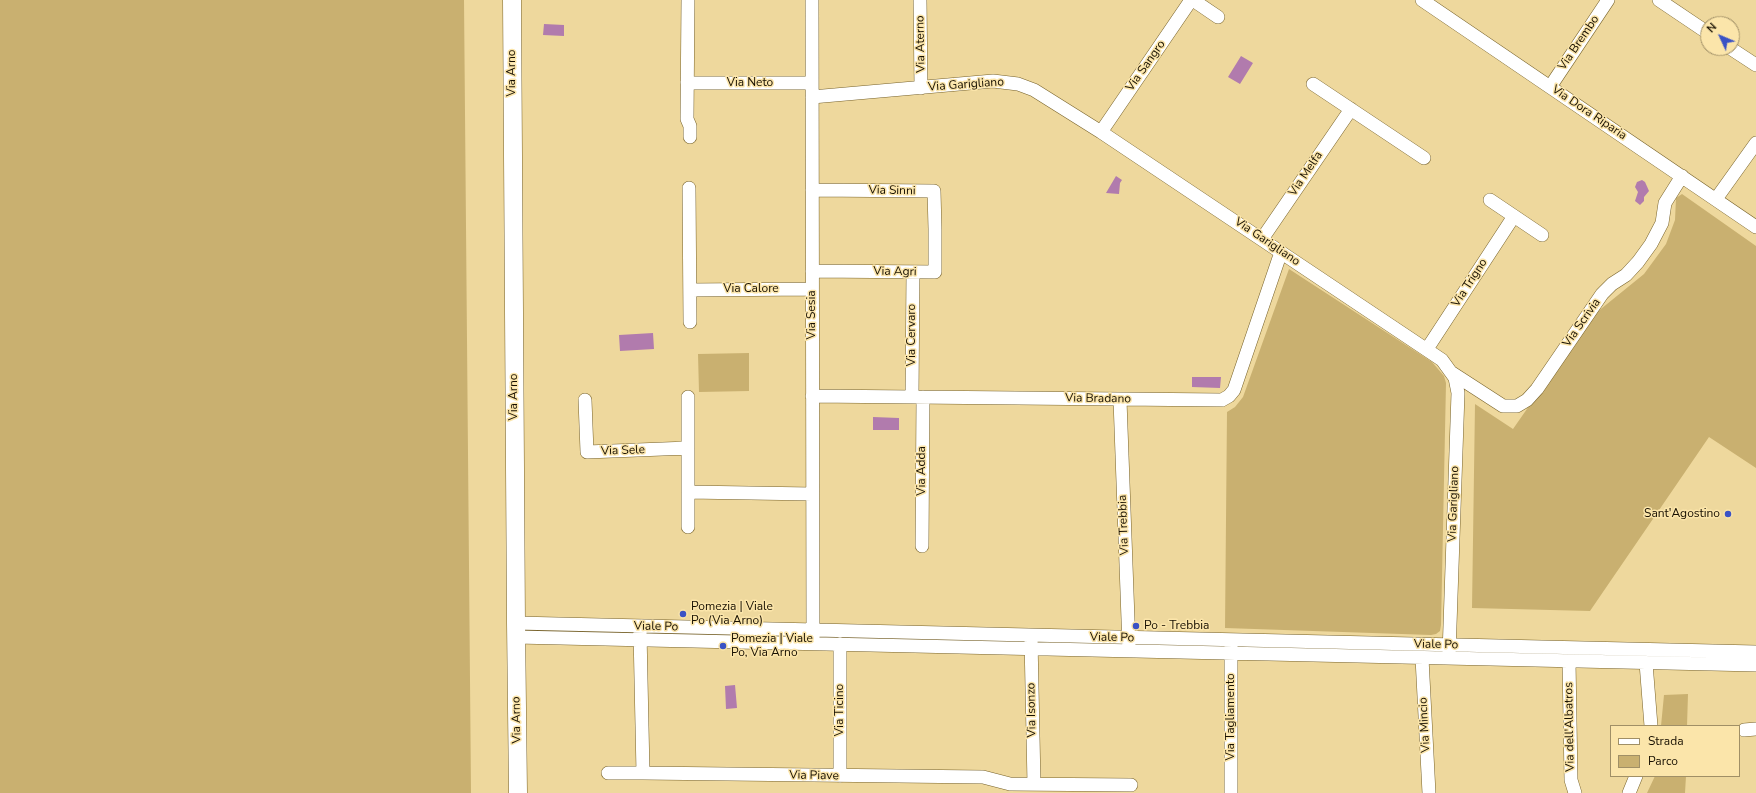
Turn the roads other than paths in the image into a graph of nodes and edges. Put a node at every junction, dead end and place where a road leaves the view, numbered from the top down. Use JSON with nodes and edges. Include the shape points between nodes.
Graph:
{"nodes":[{"id":1,"x":512,"y":0,"type":"edge"},
{"id":2,"x":688,"y":0,"type":"edge"},
{"id":3,"x":812,"y":0,"type":"edge"},
{"id":4,"x":920,"y":0,"type":"edge"},
{"id":5,"x":1192,"y":0,"type":"edge"},
{"id":6,"x":1422,"y":0,"type":"edge"},
{"id":7,"x":1608,"y":0,"type":"edge"},
{"id":8,"x":1659,"y":0,"type":"edge"},
{"id":9,"x":1218,"y":17,"type":"dead end"},
{"id":10,"x":1700,"y":28,"type":"edge"},
{"id":11,"x":1740,"y":55,"type":"edge"},
{"id":12,"x":1756,"y":65,"type":"edge"},
{"id":13,"x":687,"y":83,"type":"junction"},
{"id":14,"x":812,"y":83,"type":"junction"},
{"id":15,"x":1313,"y":84,"type":"dead end"},
{"id":16,"x":1550,"y":87,"type":"junction"},
{"id":17,"x":921,"y":88,"type":"junction"},
{"id":18,"x":812,"y":97,"type":"junction"},
{"id":19,"x":1351,"y":109,"type":"junction"},
{"id":20,"x":1101,"y":132,"type":"junction"},
{"id":21,"x":690,"y":137,"type":"dead end"},
{"id":22,"x":1756,"y":143,"type":"edge"},
{"id":23,"x":1424,"y":158,"type":"dead end"},
{"id":24,"x":1682,"y":176,"type":"junction"},
{"id":25,"x":688,"y":188,"type":"dead end"},
{"id":26,"x":812,"y":190,"type":"junction"},
{"id":27,"x":1716,"y":199,"type":"junction"},
{"id":28,"x":1490,"y":200,"type":"dead end"},
{"id":29,"x":1514,"y":216,"type":"junction"},
{"id":30,"x":1756,"y":227,"type":"edge"},
{"id":31,"x":935,"y":229,"type":"joint"},
{"id":32,"x":1542,"y":235,"type":"dead end"},
{"id":33,"x":1262,"y":239,"type":"junction"},
{"id":34,"x":1281,"y":252,"type":"junction"},
{"id":35,"x":812,"y":271,"type":"junction"},
{"id":36,"x":913,"y":272,"type":"junction"},
{"id":37,"x":812,"y":289,"type":"junction"},
{"id":38,"x":690,"y":290,"type":"junction"},
{"id":39,"x":690,"y":322,"type":"dead end"},
{"id":40,"x":1427,"y":349,"type":"junction"},
{"id":41,"x":1452,"y":373,"type":"junction"},
{"id":42,"x":812,"y":396,"type":"junction"},
{"id":43,"x":688,"y":397,"type":"dead end"},
{"id":44,"x":917,"y":397,"type":"junction"},
{"id":45,"x":585,"y":400,"type":"dead end"},
{"id":46,"x":1120,"y":400,"type":"junction"},
{"id":47,"x":688,"y":448,"type":"junction"},
{"id":48,"x":688,"y":492,"type":"junction"},
{"id":49,"x":812,"y":494,"type":"junction"},
{"id":50,"x":688,"y":527,"type":"dead end"},
{"id":51,"x":922,"y":546,"type":"dead end"},
{"id":52,"x":516,"y":630,"type":"junction"},
{"id":53,"x":640,"y":633,"type":"junction"},
{"id":54,"x":813,"y":637,"type":"junction"},
{"id":55,"x":1031,"y":642,"type":"junction"},
{"id":56,"x":840,"y":644,"type":"junction"},
{"id":57,"x":1128,"y":645,"type":"junction"},
{"id":58,"x":1230,"y":647,"type":"junction"},
{"id":59,"x":1449,"y":652,"type":"junction"},
{"id":60,"x":1756,"y":652,"type":"edge"},
{"id":61,"x":1422,"y":658,"type":"junction"},
{"id":62,"x":1569,"y":661,"type":"junction"},
{"id":63,"x":1646,"y":663,"type":"junction"},
{"id":64,"x":1756,"y":665,"type":"edge"},
{"id":65,"x":1651,"y":725,"type":"edge"},
{"id":66,"x":643,"y":773,"type":"junction"},
{"id":67,"x":608,"y":774,"type":"dead end"},
{"id":68,"x":840,"y":776,"type":"junction"},
{"id":69,"x":1636,"y":777,"type":"edge"},
{"id":70,"x":1034,"y":784,"type":"junction"},
{"id":71,"x":1131,"y":785,"type":"dead end"},
{"id":72,"x":518,"y":793,"type":"edge"},
{"id":73,"x":1231,"y":793,"type":"edge"},
{"id":74,"x":1429,"y":793,"type":"edge"},
{"id":75,"x":1575,"y":793,"type":"edge"},
{"id":76,"x":1629,"y":793,"type":"edge"}],
"edges":[{"from":1,"to":52,"type":"street","name":"Via Arno"},
{"from":2,"to":13,"type":"street"},
{"from":3,"to":14,"type":"street","name":"Via Sesia"},
{"from":4,"to":17,"type":"street","name":"Via Aterno"},
{"from":5,"to":9,"type":"street","name":"Via Sangro"},
{"from":5,"to":20,"type":"street","name":"Via Sangro"},
{"from":6,"to":16,"type":"street","name":"Via Dora Riparia"},
{"from":7,"to":16,"type":"street","name":"Via Brembo"},
{"from":8,"to":10,"type":"street"},
{"from":11,"to":12,"type":"street"},
{"from":13,"to":14,"type":"street","name":"Via Neto"},
{"from":13,"to":21,"type":"street","via":[[687,120]]},
{"from":14,"to":18,"type":"street","name":"Via Sesia"},
{"from":15,"to":19,"type":"street"},
{"from":16,"to":24,"type":"street","name":"Via Dora Riparia"},
{"from":17,"to":18,"type":"street","name":"Via Garigliano"},
{"from":17,"to":20,"type":"street","name":"Via Garigliano","via":[[993,81],[1018,84],[1047,96]]},
{"from":18,"to":26,"type":"street","name":"Via Sesia"},
{"from":19,"to":23,"type":"street"},
{"from":19,"to":33,"type":"street","name":"Via Melfa"},
{"from":20,"to":33,"type":"street","name":"Via Garigliano"},
{"from":22,"to":27,"type":"street"},
{"from":24,"to":27,"type":"street","name":"Via Dora Riparia"},
{"from":24,"to":41,"type":"street","name":"Via Scrivia","via":[[1665,203],[1662,223],[1651,244],[1626,275],[1602,294],[1527,400],[1517,406],[1503,406]]},
{"from":25,"to":38,"type":"street"},
{"from":26,"to":31,"type":"street","name":"Via Sinni","via":[[934,191]]},
{"from":26,"to":35,"type":"street","name":"Via Sesia"},
{"from":27,"to":30,"type":"street","name":"Via Dora Riparia"},
{"from":28,"to":29,"type":"street"},
{"from":29,"to":32,"type":"street"},
{"from":29,"to":40,"type":"street","name":"Via Trigno"},
{"from":31,"to":36,"type":"street","name":"Via Agri","via":[[935,272]]},
{"from":33,"to":34,"type":"street","name":"Via Garigliano"},
{"from":34,"to":40,"type":"street","name":"Via Garigliano"},
{"from":34,"to":46,"type":"street","name":"Via Bradano","via":[[1234,390],[1229,396],[1218,401]]},
{"from":35,"to":36,"type":"street","name":"Via Agri"},
{"from":35,"to":37,"type":"street","name":"Via Sesia"},
{"from":36,"to":44,"type":"street","name":"Via Cervaro"},
{"from":37,"to":38,"type":"street","name":"Via Calore"},
{"from":37,"to":42,"type":"street","name":"Via Sesia"},
{"from":38,"to":39,"type":"street"},
{"from":40,"to":41,"type":"street","name":"Via Garigliano","via":[[1442,360]]},
{"from":41,"to":59,"type":"street","name":"Via Garigliano","via":[[1458,393]]},
{"from":42,"to":44,"type":"street","name":"Via Bradano"},
{"from":42,"to":49,"type":"street","name":"Via Sesia"},
{"from":43,"to":47,"type":"street"},
{"from":44,"to":46,"type":"street","name":"Via Bradano"},
{"from":44,"to":51,"type":"street","name":"Via Adda"},
{"from":45,"to":47,"type":"street","name":"Via Sele","via":[[587,452]]},
{"from":46,"to":57,"type":"street","name":"Via Trebbia"},
{"from":47,"to":48,"type":"street"},
{"from":48,"to":49,"type":"street"},
{"from":48,"to":50,"type":"street"},
{"from":49,"to":54,"type":"street","name":"Via Sesia"},
{"from":52,"to":53,"type":"street","name":"Viale Po"},
{"from":52,"to":72,"type":"street","name":"Via Arno"},
{"from":53,"to":54,"type":"street","name":"Viale Po"},
{"from":53,"to":66,"type":"street"},
{"from":54,"to":55,"type":"street","name":"Viale Po"},
{"from":54,"to":56,"type":"street","name":"Viale Po"},
{"from":55,"to":56,"type":"street","name":"Viale Po"},
{"from":55,"to":57,"type":"street","name":"Viale Po"},
{"from":55,"to":70,"type":"street","name":"Via Isonzo"},
{"from":56,"to":68,"type":"street","name":"Via Ticino"},
{"from":57,"to":58,"type":"street","name":"Viale Po"},
{"from":58,"to":59,"type":"street","name":"Viale Po"},
{"from":58,"to":61,"type":"street","name":"Viale Po"},
{"from":58,"to":73,"type":"street","name":"Via Tagliamento"},
{"from":59,"to":60,"type":"street","name":"Viale Po"},
{"from":59,"to":61,"type":"street","name":"Viale Po"},
{"from":59,"to":62,"type":"street","name":"Viale Po"},
{"from":61,"to":74,"type":"street","name":"Via Mincio"},
{"from":62,"to":63,"type":"street","name":"Viale Po"},
{"from":62,"to":75,"type":"street","name":"Via dell'Albatros","via":[[1571,780]]},
{"from":63,"to":64,"type":"street","name":"Viale Po"},
{"from":63,"to":65,"type":"street"},
{"from":66,"to":67,"type":"street","name":"Via Piave"},
{"from":66,"to":68,"type":"street","name":"Via Piave"},
{"from":68,"to":70,"type":"street","name":"Via Piave","via":[[983,777],[1008,784]]},
{"from":69,"to":76,"type":"street"},
{"from":70,"to":71,"type":"street","name":"Via Piave"}]}
